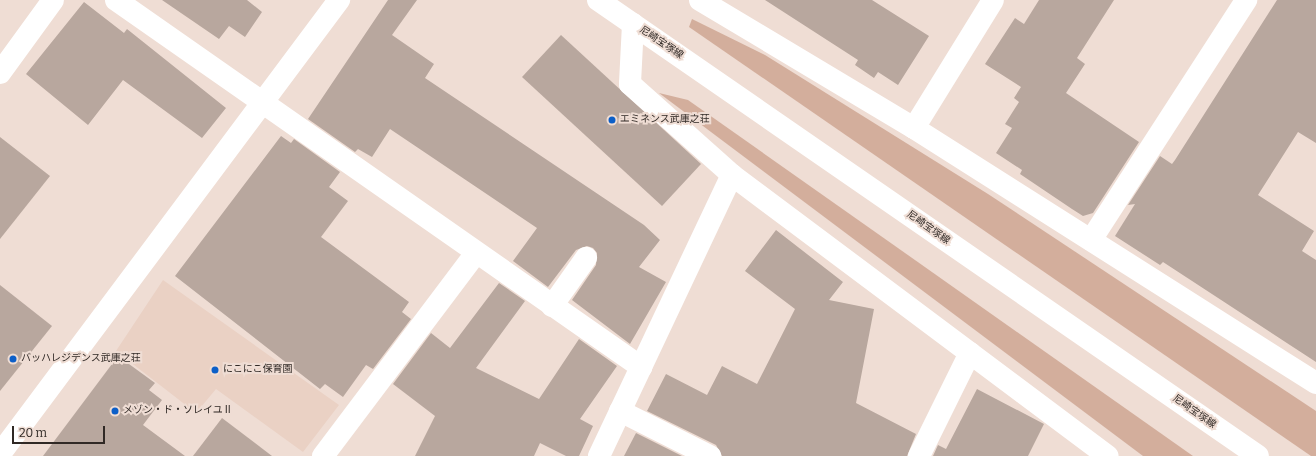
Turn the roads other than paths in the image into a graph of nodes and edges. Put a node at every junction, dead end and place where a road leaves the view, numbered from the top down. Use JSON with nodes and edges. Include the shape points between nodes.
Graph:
{"nodes":[{"id":1,"x":53,"y":0,"type":"edge"},
{"id":2,"x":116,"y":0,"type":"edge"},
{"id":3,"x":340,"y":0,"type":"edge"},
{"id":4,"x":598,"y":0,"type":"edge"},
{"id":5,"x":994,"y":0,"type":"edge"},
{"id":6,"x":1246,"y":0,"type":"edge"},
{"id":7,"x":704,"y":1,"type":"edge"},
{"id":8,"x":633,"y":24,"type":"junction"},
{"id":9,"x":0,"y":73,"type":"edge"},
{"id":10,"x":264,"y":103,"type":"junction"},
{"id":11,"x":914,"y":128,"type":"junction"},
{"id":12,"x":732,"y":175,"type":"junction"},
{"id":13,"x":1091,"y":240,"type":"junction"},
{"id":14,"x":476,"y":253,"type":"junction"},
{"id":15,"x":586,"y":258,"type":"dead end"},
{"id":16,"x":552,"y":306,"type":"junction"},
{"id":17,"x":970,"y":353,"type":"junction"},
{"id":18,"x":641,"y":367,"type":"junction"},
{"id":19,"x":1316,"y":383,"type":"edge"},
{"id":20,"x":620,"y":411,"type":"junction"},
{"id":21,"x":0,"y":454,"type":"edge"},
{"id":22,"x":323,"y":456,"type":"edge"},
{"id":23,"x":599,"y":456,"type":"edge"},
{"id":24,"x":710,"y":456,"type":"edge"},
{"id":25,"x":919,"y":456,"type":"edge"},
{"id":26,"x":1108,"y":456,"type":"edge"},
{"id":27,"x":1258,"y":456,"type":"edge"}],
"edges":[{"from":1,"to":9,"type":"street"},
{"from":2,"to":10,"type":"street"},
{"from":3,"to":10,"type":"street"},
{"from":4,"to":8,"type":"street","name":"尼崎宝塚線"},
{"from":5,"to":11,"type":"street"},
{"from":6,"to":13,"type":"street"},
{"from":7,"to":11,"type":"street"},
{"from":8,"to":12,"type":"street","via":[[630,84]]},
{"from":8,"to":27,"type":"street","name":"尼崎宝塚線"},
{"from":10,"to":14,"type":"street"},
{"from":10,"to":21,"type":"street"},
{"from":11,"to":13,"type":"street"},
{"from":12,"to":17,"type":"street"},
{"from":12,"to":18,"type":"street"},
{"from":13,"to":19,"type":"street"},
{"from":14,"to":16,"type":"street"},
{"from":14,"to":22,"type":"street"},
{"from":15,"to":16,"type":"street"},
{"from":16,"to":18,"type":"street"},
{"from":17,"to":25,"type":"street"},
{"from":17,"to":26,"type":"street"},
{"from":18,"to":20,"type":"street"},
{"from":20,"to":23,"type":"street"},
{"from":20,"to":24,"type":"street"}]}
